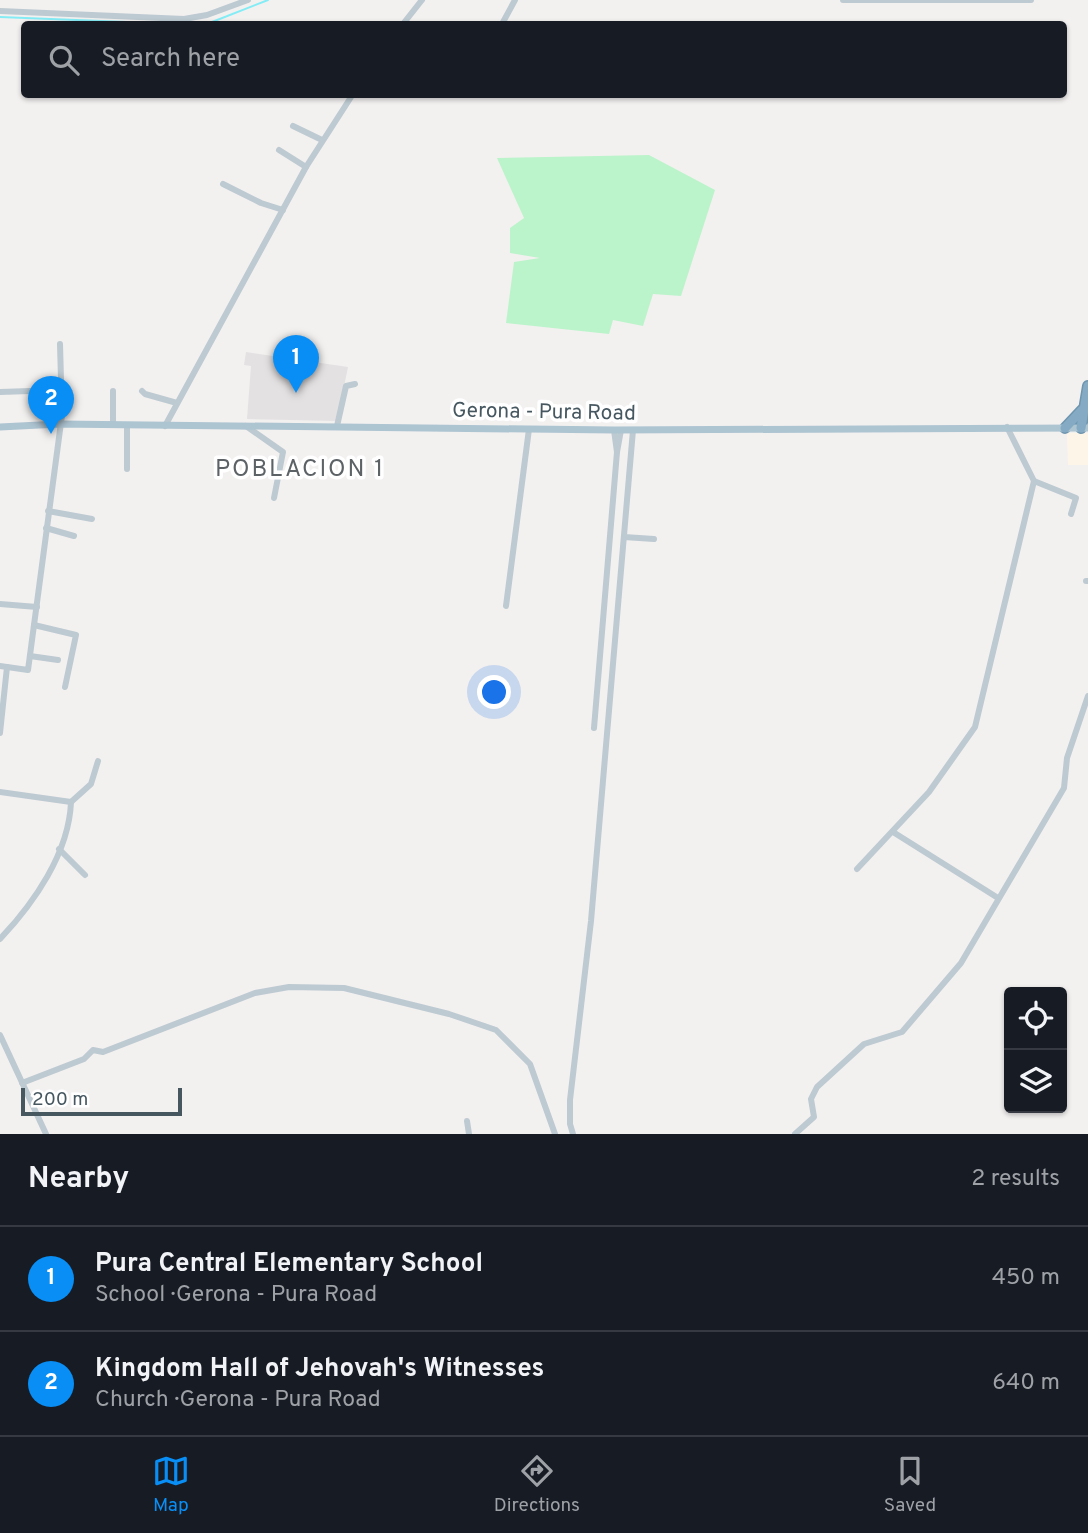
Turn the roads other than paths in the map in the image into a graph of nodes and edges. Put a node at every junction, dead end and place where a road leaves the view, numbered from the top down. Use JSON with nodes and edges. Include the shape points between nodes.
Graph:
{"nodes":[{"id":1,"x":248,"y":0,"type":"edge"},
{"id":2,"x":422,"y":0,"type":"edge"},
{"id":3,"x":515,"y":0,"type":"edge"},
{"id":4,"x":843,"y":0,"type":"edge"},
{"id":5,"x":1031,"y":0,"type":"edge"},
{"id":6,"x":0,"y":11,"type":"edge"},
{"id":7,"x":405,"y":21,"type":"edge"},
{"id":8,"x":504,"y":21,"type":"edge"},
{"id":9,"x":350,"y":98,"type":"edge"},
{"id":10,"x":293,"y":126,"type":"dead end"},
{"id":11,"x":322,"y":140,"type":"junction"},
{"id":12,"x":279,"y":150,"type":"dead end"},
{"id":13,"x":306,"y":167,"type":"junction"},
{"id":14,"x":223,"y":184,"type":"dead end"},
{"id":15,"x":283,"y":209,"type":"junction"},
{"id":16,"x":60,"y":344,"type":"dead end"},
{"id":17,"x":355,"y":384,"type":"dead end"},
{"id":18,"x":1088,"y":386,"type":"edge"},
{"id":19,"x":60,"y":390,"type":"junction"},
{"id":20,"x":113,"y":391,"type":"dead end"},
{"id":21,"x":142,"y":391,"type":"dead end"},
{"id":22,"x":0,"y":392,"type":"edge"},
{"id":23,"x":177,"y":403,"type":"junction"},
{"id":24,"x":1085,"y":406,"type":"junction"},
{"id":25,"x":59,"y":425,"type":"junction"},
{"id":26,"x":113,"y":425,"type":"junction"},
{"id":27,"x":127,"y":425,"type":"junction"},
{"id":28,"x":244,"y":425,"type":"junction"},
{"id":29,"x":165,"y":426,"type":"junction"},
{"id":30,"x":337,"y":426,"type":"junction"},
{"id":31,"x":0,"y":427,"type":"edge"},
{"id":32,"x":1007,"y":427,"type":"junction"},
{"id":33,"x":1065,"y":428,"type":"junction"},
{"id":34,"x":1084,"y":428,"type":"edge"},
{"id":35,"x":529,"y":429,"type":"junction"},
{"id":36,"x":618,"y":430,"type":"junction"},
{"id":37,"x":633,"y":430,"type":"junction"},
{"id":38,"x":127,"y":469,"type":"dead end"},
{"id":39,"x":1034,"y":481,"type":"junction"},
{"id":40,"x":274,"y":498,"type":"dead end"},
{"id":41,"x":48,"y":511,"type":"junction"},
{"id":42,"x":1071,"y":514,"type":"dead end"},
{"id":43,"x":92,"y":519,"type":"dead end"},
{"id":44,"x":46,"y":528,"type":"junction"},
{"id":45,"x":74,"y":536,"type":"dead end"},
{"id":46,"x":624,"y":537,"type":"junction"},
{"id":47,"x":654,"y":539,"type":"dead end"},
{"id":48,"x":0,"y":604,"type":"edge"},
{"id":49,"x":506,"y":606,"type":"dead end"},
{"id":50,"x":37,"y":607,"type":"junction"},
{"id":51,"x":34,"y":625,"type":"junction"},
{"id":52,"x":30,"y":656,"type":"junction"},
{"id":53,"x":58,"y":660,"type":"dead end"},
{"id":54,"x":4,"y":666,"type":"edge"},
{"id":55,"x":65,"y":687,"type":"dead end"},
{"id":56,"x":1088,"y":696,"type":"edge"},
{"id":57,"x":2,"y":704,"type":"edge"},
{"id":58,"x":594,"y":728,"type":"dead end"},
{"id":59,"x":0,"y":733,"type":"edge"},
{"id":60,"x":98,"y":761,"type":"dead end"},
{"id":61,"x":0,"y":792,"type":"edge"},
{"id":62,"x":71,"y":802,"type":"junction"},
{"id":63,"x":893,"y":832,"type":"junction"},
{"id":64,"x":60,"y":849,"type":"junction"},
{"id":65,"x":857,"y":869,"type":"dead end"},
{"id":66,"x":85,"y":875,"type":"dead end"},
{"id":67,"x":998,"y":898,"type":"junction"},
{"id":68,"x":0,"y":939,"type":"edge"},
{"id":69,"x":0,"y":1035,"type":"edge"},
{"id":70,"x":22,"y":1083,"type":"junction"},
{"id":71,"x":467,"y":1121,"type":"dead end"},
{"id":72,"x":46,"y":1134,"type":"edge"},
{"id":73,"x":469,"y":1134,"type":"edge"},
{"id":74,"x":555,"y":1134,"type":"edge"},
{"id":75,"x":573,"y":1134,"type":"edge"},
{"id":76,"x":795,"y":1134,"type":"edge"}],
"edges":[{"from":1,"to":6,"type":"street","via":[[206,15],[174,20]]},
{"from":2,"to":7,"type":"street"},
{"from":3,"to":8,"type":"street"},
{"from":4,"to":5,"type":"street"},
{"from":9,"to":11,"type":"street"},
{"from":10,"to":11,"type":"street"},
{"from":11,"to":13,"type":"street"},
{"from":12,"to":13,"type":"street"},
{"from":13,"to":15,"type":"street"},
{"from":14,"to":15,"type":"street"},
{"from":15,"to":23,"type":"street"},
{"from":16,"to":19,"type":"street"},
{"from":17,"to":30,"type":"street","via":[[346,386]]},
{"from":18,"to":24,"type":"highway"},
{"from":19,"to":22,"type":"street"},
{"from":19,"to":25,"type":"street"},
{"from":20,"to":26,"type":"street"},
{"from":21,"to":23,"type":"street"},
{"from":23,"to":29,"type":"street"},
{"from":24,"to":33,"type":"highway"},
{"from":24,"to":34,"type":"highway"},
{"from":25,"to":26,"type":"main road","name":"Gerona - Pura Road"},
{"from":25,"to":31,"type":"main road","name":"Gerona - Pura Road"},
{"from":25,"to":41,"type":"street"},
{"from":26,"to":27,"type":"main road","name":"Gerona - Pura Road"},
{"from":27,"to":29,"type":"main road","name":"Gerona - Pura Road"},
{"from":27,"to":38,"type":"street"},
{"from":28,"to":29,"type":"main road","name":"Gerona - Pura Road"},
{"from":28,"to":30,"type":"main road","name":"Gerona - Pura Road"},
{"from":28,"to":40,"type":"street","via":[[283,452]]},
{"from":30,"to":35,"type":"main road","name":"Gerona - Pura Road"},
{"from":32,"to":33,"type":"main road","name":"Gerona - Pura Road"},
{"from":32,"to":37,"type":"main road","name":"Gerona - Pura Road"},
{"from":32,"to":39,"type":"street"},
{"from":33,"to":34,"type":"main road","name":"Gerona - Pura Road"},
{"from":35,"to":36,"type":"main road","name":"Gerona - Pura Road"},
{"from":35,"to":49,"type":"street"},
{"from":36,"to":37,"type":"main road","name":"Gerona - Pura Road"},
{"from":36,"to":58,"type":"street"},
{"from":37,"to":46,"type":"street"},
{"from":39,"to":42,"type":"street","via":[[1076,498]]},
{"from":39,"to":63,"type":"street","via":[[975,727],[929,792]]},
{"from":41,"to":43,"type":"street"},
{"from":41,"to":44,"type":"street"},
{"from":44,"to":45,"type":"street"},
{"from":44,"to":50,"type":"street"},
{"from":46,"to":47,"type":"street"},
{"from":46,"to":75,"type":"street","via":[[591,921],[570,1100]]},
{"from":48,"to":50,"type":"street"},
{"from":50,"to":51,"type":"street"},
{"from":51,"to":52,"type":"street"},
{"from":51,"to":55,"type":"street","via":[[76,635]]},
{"from":52,"to":53,"type":"street"},
{"from":52,"to":54,"type":"street","via":[[29,670]]},
{"from":54,"to":57,"type":"street"},
{"from":56,"to":67,"type":"street","via":[[1067,758],[1064,788]]},
{"from":57,"to":59,"type":"street"},
{"from":60,"to":62,"type":"street","via":[[92,784]]},
{"from":61,"to":62,"type":"street"},
{"from":62,"to":64,"type":"street","via":[[70,826]]},
{"from":63,"to":65,"type":"street"},
{"from":63,"to":67,"type":"street"},
{"from":64,"to":66,"type":"street"},
{"from":64,"to":68,"type":"street","via":[[26,910]]},
{"from":67,"to":76,"type":"street","via":[[961,963],[902,1032],[864,1044],[835,1070],[812,1095],[813,1119]]},
{"from":69,"to":70,"type":"street"},
{"from":70,"to":72,"type":"street"},
{"from":70,"to":74,"type":"street","via":[[85,1059],[93,1050],[103,1052],[237,999],[289,987],[330,986],[496,1030],[530,1064]]},
{"from":71,"to":73,"type":"street"}]}
